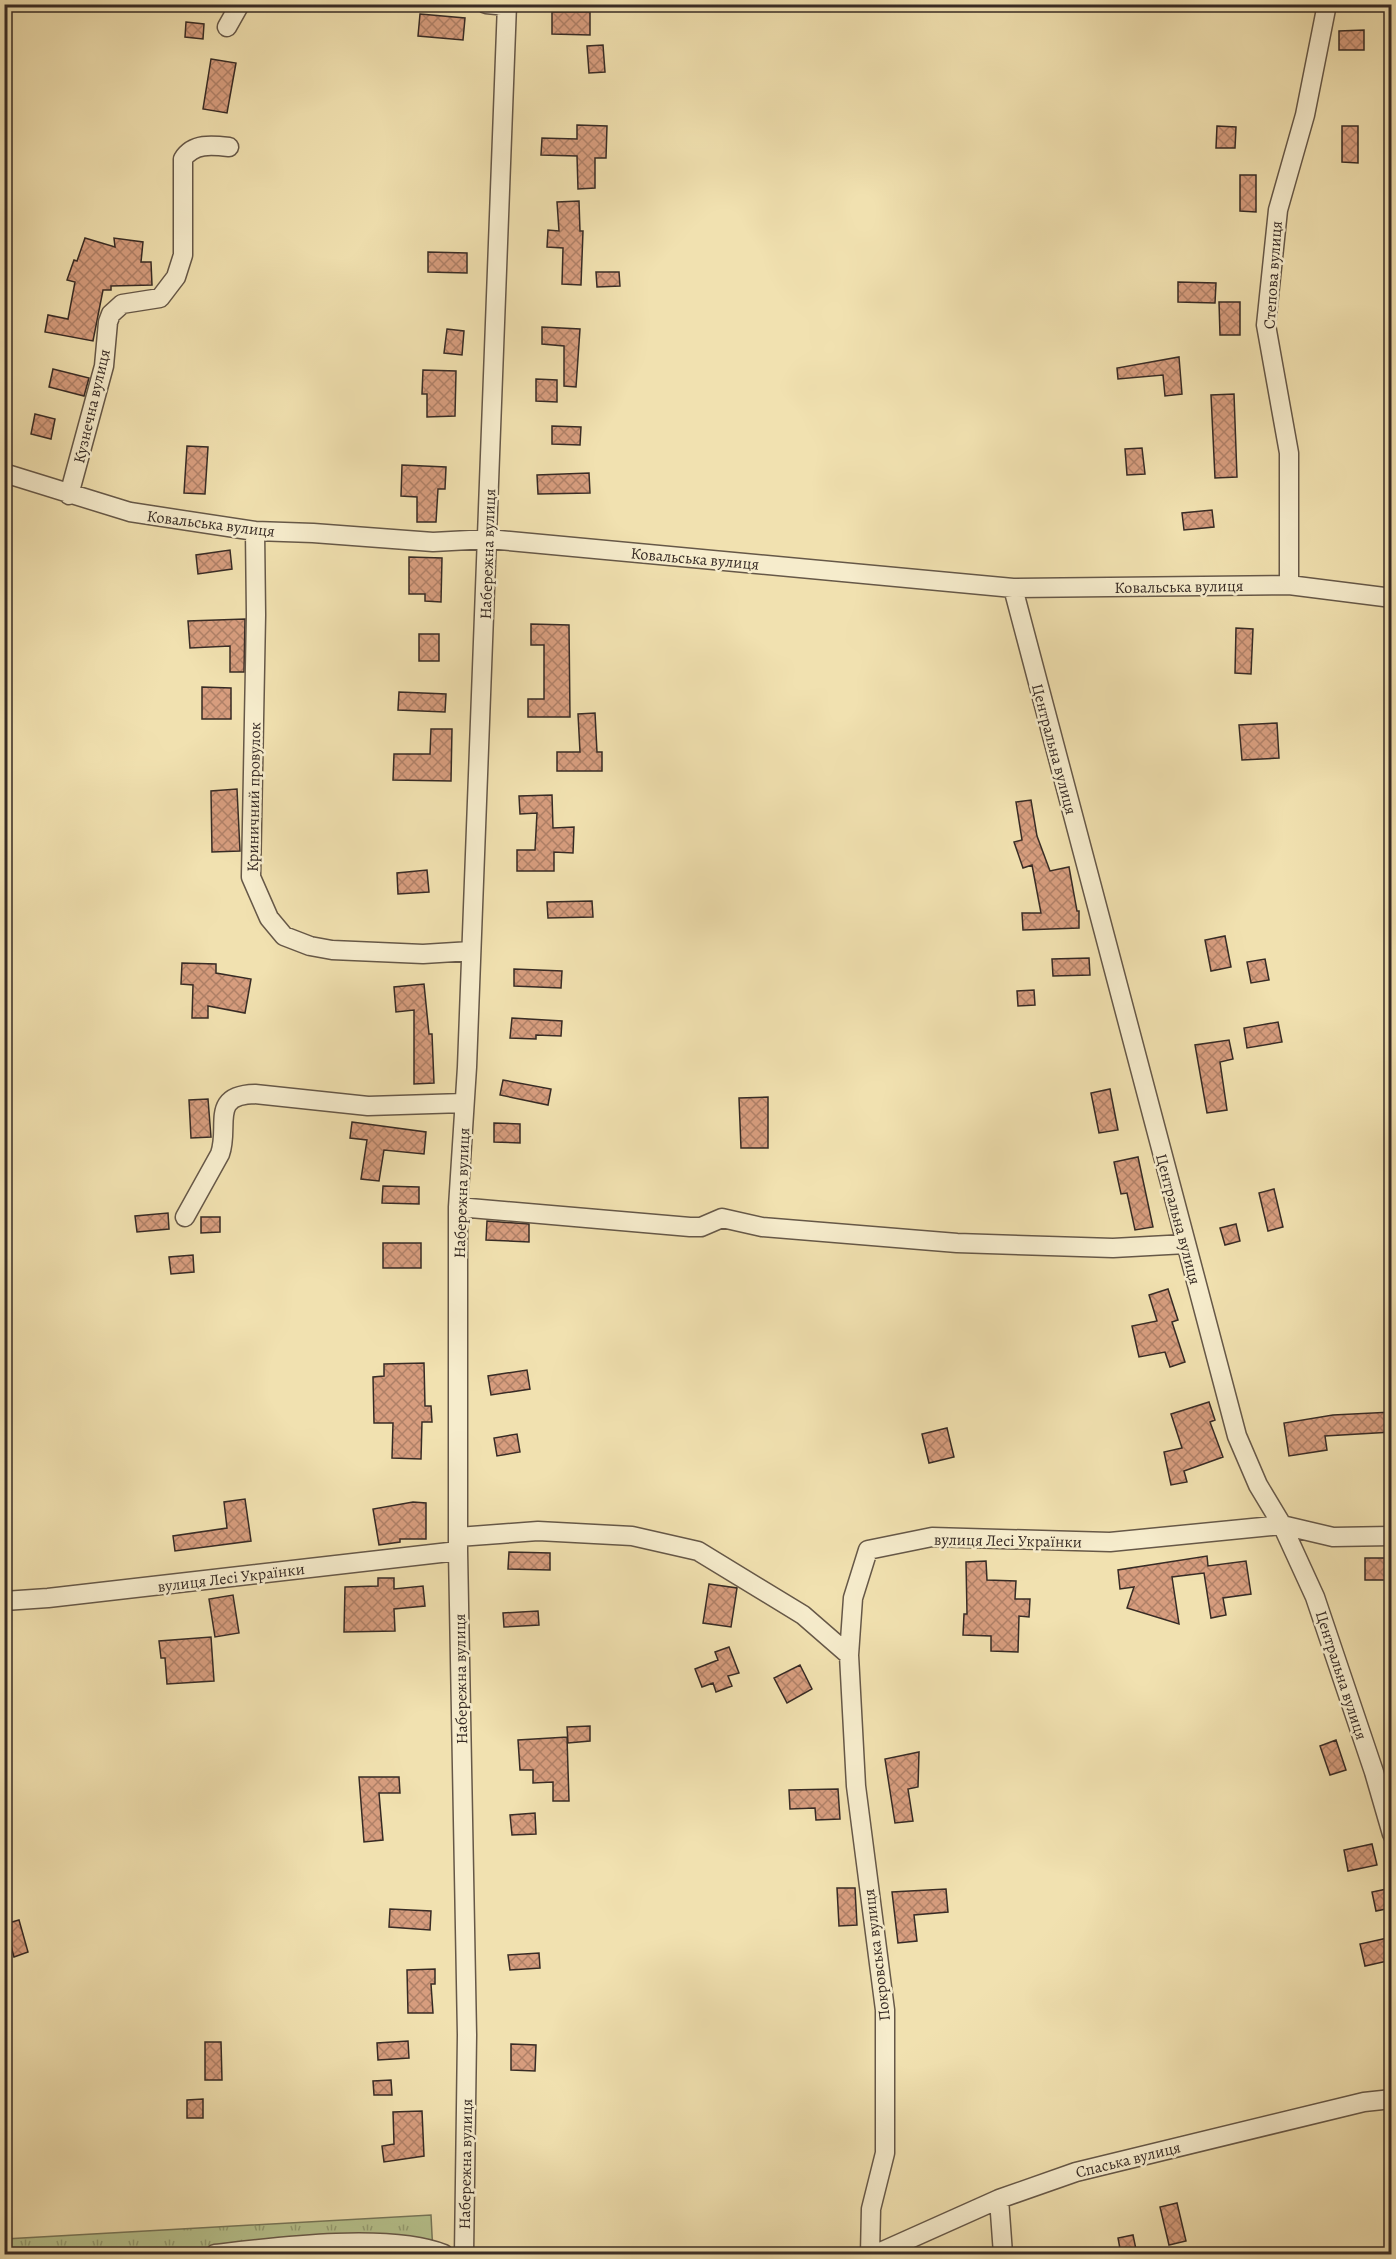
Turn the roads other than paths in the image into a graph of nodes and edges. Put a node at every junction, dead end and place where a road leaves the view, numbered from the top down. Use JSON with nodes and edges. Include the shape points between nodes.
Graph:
{"nodes":[{"id":1,"x":240,"y":4,"type":"edge"},
{"id":2,"x":486,"y":4,"type":"edge"},
{"id":3,"x":1327,"y":4,"type":"edge"},
{"id":4,"x":507,"y":5,"type":"edge"},
{"id":5,"x":226,"y":27,"type":"dead end"},
{"id":6,"x":229,"y":147,"type":"dead end"},
{"id":7,"x":4,"y":473,"type":"edge"},
{"id":8,"x":69,"y":495,"type":"junction"},
{"id":9,"x":255,"y":531,"type":"junction"},
{"id":10,"x":488,"y":539,"type":"junction"},
{"id":11,"x":1289,"y":585,"type":"junction"},
{"id":12,"x":1013,"y":588,"type":"junction"},
{"id":13,"x":1392,"y":598,"type":"edge"},
{"id":14,"x":471,"y":951,"type":"junction"},
{"id":15,"x":464,"y":1103,"type":"junction"},
{"id":16,"x":458,"y":1207,"type":"junction"},
{"id":17,"x":185,"y":1217,"type":"dead end"},
{"id":18,"x":1186,"y":1244,"type":"junction"},
{"id":19,"x":1282,"y":1525,"type":"junction"},
{"id":20,"x":1392,"y":1536,"type":"edge"},
{"id":21,"x":458,"y":1544,"type":"junction"},
{"id":22,"x":4,"y":1600,"type":"edge"},
{"id":23,"x":849,"y":1655,"type":"junction"},
{"id":24,"x":1392,"y":1834,"type":"edge"},
{"id":25,"x":1392,"y":2099,"type":"edge"},
{"id":26,"x":999,"y":2199,"type":"junction"},
{"id":27,"x":215,"y":2254,"type":"edge"},
{"id":28,"x":444,"y":2254,"type":"edge"},
{"id":29,"x":464,"y":2254,"type":"edge"},
{"id":30,"x":870,"y":2254,"type":"edge"},
{"id":31,"x":876,"y":2254,"type":"edge"},
{"id":32,"x":1003,"y":2254,"type":"edge"}],
"edges":[{"from":1,"to":5,"type":"street"},
{"from":2,"to":4,"type":"street","name":"Набережна вулиця"},
{"from":3,"to":11,"type":"street","name":"Степова вулиця","via":[[1305,115],[1278,210],[1266,325],[1289,453]]},
{"from":4,"to":10,"type":"street","name":"Набережна вулиця"},
{"from":6,"to":8,"type":"street","name":"Кузнечна вулиця","via":[[192,149],[183,159],[183,255],[172,285],[160,298],[122,304],[111,314],[104,366]]},
{"from":7,"to":8,"type":"street","name":"Ковальська вулиця"},
{"from":8,"to":9,"type":"street","name":"Ковальська вулиця","via":[[130,512]]},
{"from":9,"to":10,"type":"street","name":"Ковальська вулиця","via":[[433,542]]},
{"from":9,"to":14,"type":"street","name":"Криничний провулок","via":[[251,878],[269,918],[284,936],[332,950],[423,954]]},
{"from":10,"to":12,"type":"street","name":"Ковальська вулиця"},
{"from":10,"to":14,"type":"street","name":"Набережна вулиця"},
{"from":11,"to":12,"type":"street","name":"Ковальська вулиця"},
{"from":11,"to":13,"type":"street","name":"Ковальська вулиця"},
{"from":12,"to":18,"type":"street","name":"Центральна вулиця"},
{"from":14,"to":15,"type":"street","name":"Набережна вулиця"},
{"from":15,"to":16,"type":"street","name":"Набережна вулиця"},
{"from":15,"to":17,"type":"street","name":"Набережна вулиця","via":[[368,1106],[240,1094],[227,1105],[222,1117],[224,1143],[220,1154]]},
{"from":16,"to":18,"type":"street","via":[[690,1227],[722,1218],[762,1227],[957,1244],[1113,1248]]},
{"from":16,"to":21,"type":"street","name":"Набережна вулиця"},
{"from":18,"to":19,"type":"street","name":"Центральна вулиця","via":[[1236,1436]]},
{"from":19,"to":20,"type":"street","name":"вулиця Лесі Українки","via":[[1333,1537]]},
{"from":19,"to":23,"type":"street","name":"вулиця Лесі Українки","via":[[1110,1542],[932,1537],[868,1550],[853,1598]]},
{"from":19,"to":24,"type":"street","name":"Центральна вулиця","via":[[1315,1597]]},
{"from":21,"to":22,"type":"street","name":"вулиця Лесі Українки","via":[[48,1598]]},
{"from":21,"to":23,"type":"street","name":"вулиця Лесі Українки","via":[[538,1531],[632,1536],[698,1551],[803,1614]]},
{"from":21,"to":29,"type":"street","name":"Набережна вулиця","via":[[467,2035]]},
{"from":23,"to":30,"type":"street","name":"Покровська вулиця","via":[[856,1786],[885,2010],[885,2153],[871,2209]]},
{"from":25,"to":26,"type":"street","name":"Спаська вулиця","via":[[1364,2102],[1076,2172]]},
{"from":26,"to":31,"type":"street","name":"Спаська вулиця"},
{"from":26,"to":32,"type":"street"},
{"from":27,"to":28,"type":"street","via":[[314,2245],[404,2244]]}]}
